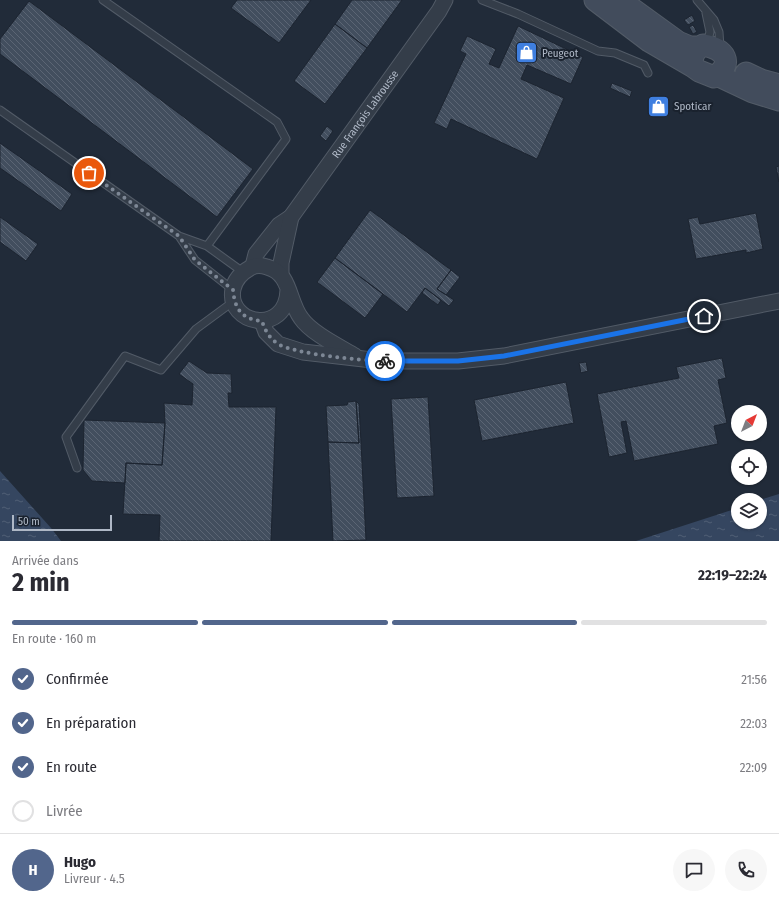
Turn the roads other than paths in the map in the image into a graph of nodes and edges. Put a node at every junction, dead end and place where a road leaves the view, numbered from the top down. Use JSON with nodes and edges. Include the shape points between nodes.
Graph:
{"nodes":[{"id":1,"x":103,"y":0,"type":"edge"},
{"id":2,"x":452,"y":0,"type":"edge"},
{"id":3,"x":482,"y":0,"type":"edge"},
{"id":4,"x":595,"y":0,"type":"edge"},
{"id":5,"x":620,"y":0,"type":"edge"},
{"id":6,"x":697,"y":0,"type":"edge"},
{"id":7,"x":442,"y":6,"type":"edge"},
{"id":8,"x":705,"y":11,"type":"junction"},
{"id":9,"x":710,"y":58,"type":"junction"},
{"id":10,"x":648,"y":73,"type":"dead end"},
{"id":11,"x":779,"y":85,"type":"edge"},
{"id":12,"x":779,"y":100,"type":"edge"},
{"id":13,"x":0,"y":110,"type":"edge"},
{"id":14,"x":291,"y":217,"type":"junction"},
{"id":15,"x":179,"y":236,"type":"junction"},
{"id":16,"x":207,"y":246,"type":"junction"},
{"id":17,"x":248,"y":269,"type":"junction"},
{"id":18,"x":281,"y":274,"type":"junction"},
{"id":19,"x":288,"y":290,"type":"junction"},
{"id":20,"x":233,"y":296,"type":"junction"},
{"id":21,"x":779,"y":301,"type":"edge"},
{"id":22,"x":262,"y":321,"type":"junction"},
{"id":23,"x":306,"y":324,"type":"junction"},
{"id":24,"x":310,"y":353,"type":"junction"},
{"id":25,"x":360,"y":359,"type":"junction"},
{"id":26,"x":77,"y":468,"type":"dead end"}],
"edges":[{"from":1,"to":16,"type":"lane","via":[[277,122],[286,139]]},
{"from":2,"to":7,"type":"street","name":"Rue François Labrousse"},
{"from":3,"to":10,"type":"lane","via":[[598,51],[615,52],[644,65]]},
{"from":4,"to":9,"type":"street","via":[[649,41]]},
{"from":5,"to":9,"type":"street","via":[[678,42]]},
{"from":6,"to":8,"type":"lane"},
{"from":7,"to":14,"type":"street","name":"Rue François Labrousse"},
{"from":8,"to":9,"type":"lane","via":[[710,32]]},
{"from":8,"to":9,"type":"lane","via":[[714,20],[719,32]]},
{"from":9,"to":11,"type":"street"},
{"from":9,"to":12,"type":"street","via":[[753,92]]},
{"from":13,"to":15,"type":"lane"},
{"from":14,"to":17,"type":"street","name":"Rue François Labrousse","via":[[279,225],[256,254]]},
{"from":14,"to":18,"type":"street","name":"Rue François Labrousse"},
{"from":15,"to":16,"type":"lane"},
{"from":15,"to":20,"type":"lane","via":[[195,260]]},
{"from":16,"to":17,"type":"lane"},
{"from":17,"to":18,"type":"street","via":[[263,266]]},
{"from":17,"to":20,"type":"street","name":"Rue François Labrousse","via":[[236,280]]},
{"from":18,"to":19,"type":"street","name":"Rue François Labrousse"},
{"from":19,"to":22,"type":"street","via":[[288,299],[282,311],[271,319]]},
{"from":19,"to":23,"type":"street","name":"Rue François Labrousse","via":[[300,318]]},
{"from":20,"to":22,"type":"street","via":[[238,310],[253,320]]},
{"from":20,"to":26,"type":"lane","via":[[196,328],[161,370],[125,356],[66,437]]},
{"from":21,"to":25,"type":"street","name":"Rue François Labrousse","via":[[504,356],[458,361]]},
{"from":22,"to":24,"type":"street","name":"Rue François Labrousse","via":[[266,332],[278,344]]},
{"from":23,"to":24,"type":"street","name":"Rue François Labrousse"},
{"from":23,"to":25,"type":"street","name":"Rue François Labrousse"},
{"from":24,"to":25,"type":"street","name":"Rue François Labrousse"}]}
